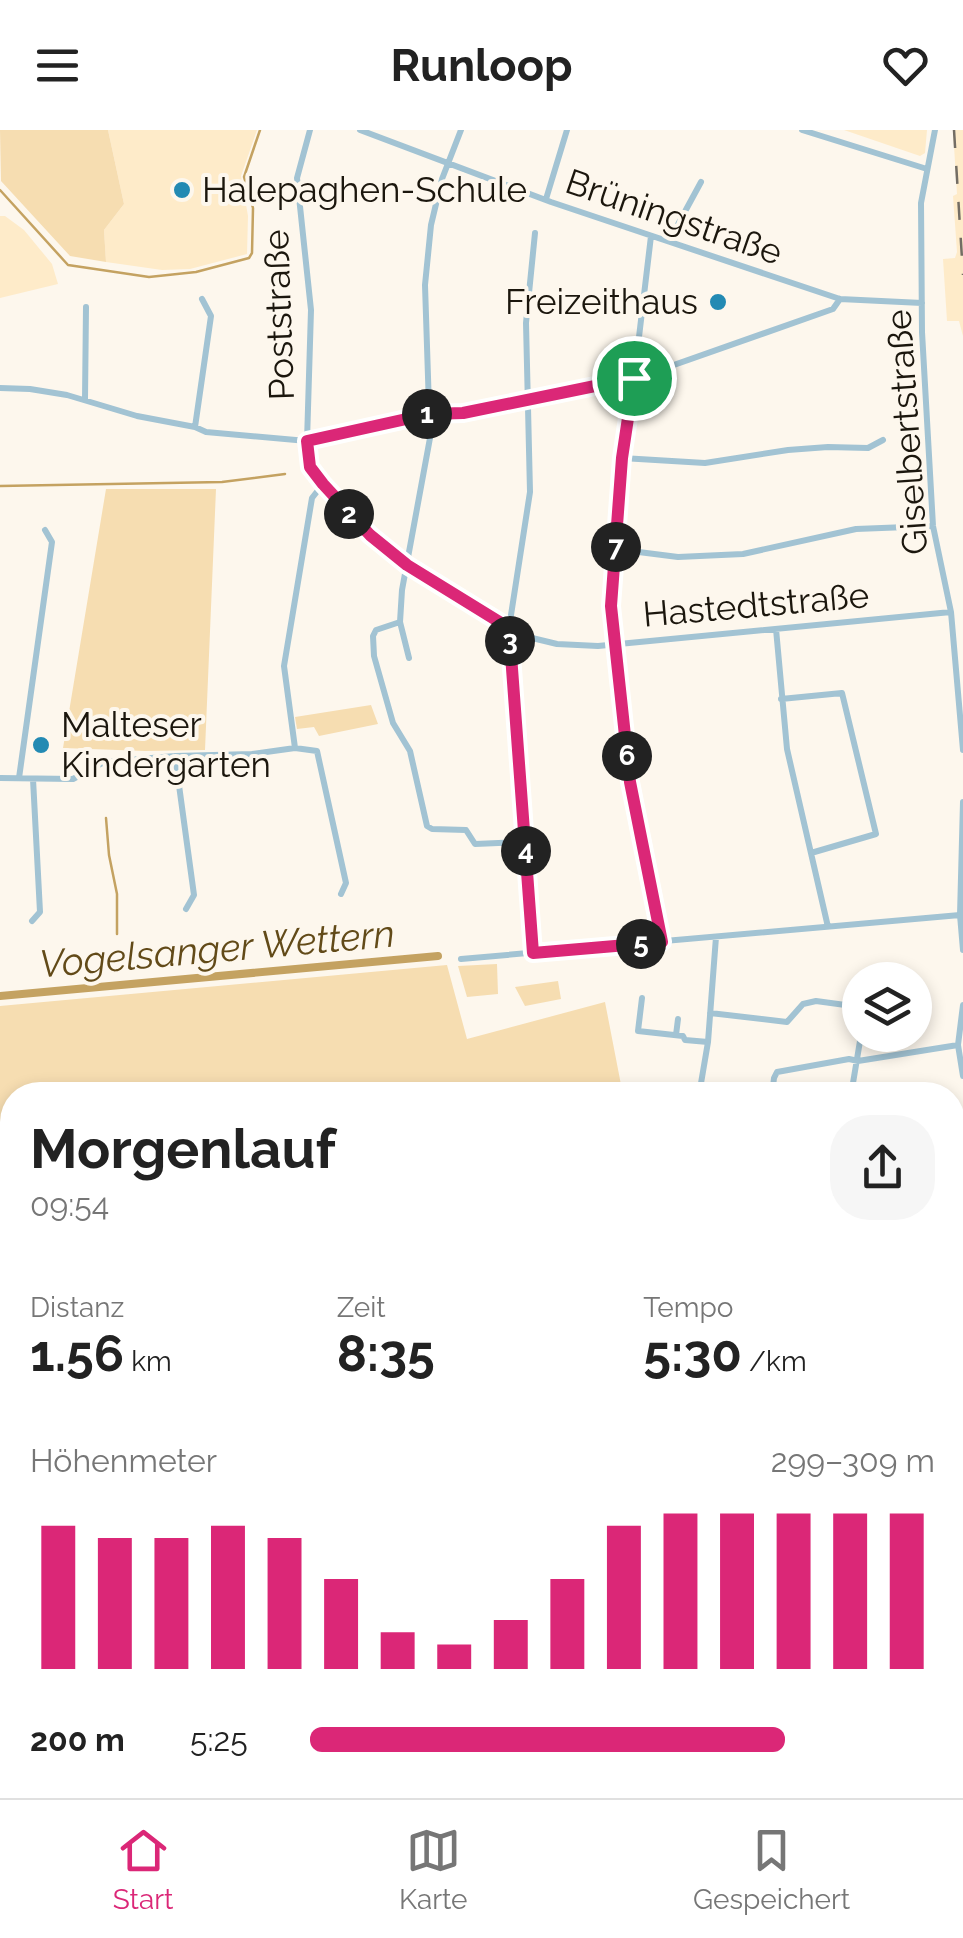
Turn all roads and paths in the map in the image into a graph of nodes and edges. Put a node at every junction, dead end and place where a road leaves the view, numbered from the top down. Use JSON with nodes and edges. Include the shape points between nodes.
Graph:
{"nodes":[{"id":1,"x":310,"y":130,"type":"edge"},
{"id":2,"x":360,"y":130,"type":"edge"},
{"id":3,"x":461,"y":130,"type":"edge"},
{"id":4,"x":568,"y":130,"type":"edge"},
{"id":5,"x":802,"y":130,"type":"edge"},
{"id":6,"x":935,"y":130,"type":"edge"},
{"id":7,"x":448,"y":162,"type":"junction"},
{"id":8,"x":926,"y":169,"type":"junction"},
{"id":9,"x":701,"y":182,"type":"dead end"},
{"id":10,"x":546,"y":199,"type":"junction"},
{"id":11,"x":536,"y":234,"type":"dead end"},
{"id":12,"x":651,"y":236,"type":"junction"},
{"id":13,"x":669,"y":242,"type":"junction"},
{"id":14,"x":202,"y":299,"type":"dead end"},
{"id":15,"x":840,"y":299,"type":"junction"},
{"id":16,"x":922,"y":303,"type":"junction"},
{"id":17,"x":86,"y":308,"type":"dead end"},
{"id":18,"x":634,"y":378,"type":"junction"},
{"id":19,"x":0,"y":388,"type":"edge"},
{"id":20,"x":85,"y":399,"type":"junction"},
{"id":21,"x":527,"y":401,"type":"junction"},
{"id":22,"x":429,"y":414,"type":"junction"},
{"id":23,"x":195,"y":428,"type":"junction"},
{"id":24,"x":883,"y":440,"type":"dead end"},
{"id":25,"x":307,"y":441,"type":"junction"},
{"id":26,"x":622,"y":458,"type":"junction"},
{"id":27,"x":323,"y":484,"type":"junction"},
{"id":28,"x":933,"y":526,"type":"junction"},
{"id":29,"x":45,"y":530,"type":"dead end"},
{"id":30,"x":616,"y":549,"type":"junction"},
{"id":31,"x":407,"y":565,"type":"junction"},
{"id":32,"x":950,"y":612,"type":"junction"},
{"id":33,"x":400,"y":622,"type":"junction"},
{"id":34,"x":509,"y":628,"type":"junction"},
{"id":35,"x":776,"y":629,"type":"junction"},
{"id":36,"x":616,"y":644,"type":"junction"},
{"id":37,"x":409,"y":658,"type":"dead end"},
{"id":38,"x":781,"y":699,"type":"junction"},
{"id":39,"x":295,"y":748,"type":"junction"},
{"id":40,"x":963,"y":750,"type":"edge"},
{"id":41,"x":175,"y":756,"type":"junction"},
{"id":42,"x":0,"y":778,"type":"edge"},
{"id":43,"x":20,"y":778,"type":"junction"},
{"id":44,"x":33,"y":779,"type":"junction"},
{"id":45,"x":963,"y":802,"type":"edge"},
{"id":46,"x":525,"y":842,"type":"junction"},
{"id":47,"x":811,"y":853,"type":"junction"},
{"id":48,"x":341,"y":894,"type":"dead end"},
{"id":49,"x":186,"y":908,"type":"dead end"},
{"id":50,"x":960,"y":915,"type":"junction"},
{"id":51,"x":32,"y":922,"type":"dead end"},
{"id":52,"x":828,"y":928,"type":"junction"},
{"id":53,"x":716,"y":937,"type":"junction"},
{"id":54,"x":662,"y":942,"type":"junction"},
{"id":55,"x":963,"y":950,"type":"edge"},
{"id":56,"x":533,"y":953,"type":"junction"},
{"id":57,"x":461,"y":959,"type":"dead end"},
{"id":58,"x":642,"y":998,"type":"dead end"},
{"id":59,"x":842,"y":1005,"type":"edge"},
{"id":60,"x":963,"y":1005,"type":"edge"},
{"id":61,"x":710,"y":1012,"type":"junction"},
{"id":62,"x":678,"y":1019,"type":"dead end"},
{"id":63,"x":676,"y":1035,"type":"junction"},
{"id":64,"x":708,"y":1042,"type":"junction"},
{"id":65,"x":958,"y":1045,"type":"junction"},
{"id":66,"x":859,"y":1052,"type":"edge"},
{"id":67,"x":858,"y":1061,"type":"junction"},
{"id":68,"x":963,"y":1076,"type":"edge"},
{"id":69,"x":702,"y":1082,"type":"edge"},
{"id":70,"x":774,"y":1082,"type":"edge"},
{"id":71,"x":854,"y":1082,"type":"edge"}],
"edges":[{"from":1,"to":25,"type":"street","name":"Poststraße","via":[[297,178],[310,310]]},
{"from":2,"to":7,"type":"street","name":"Brüningstraße"},
{"from":3,"to":7,"type":"street"},
{"from":4,"to":10,"type":"street"},
{"from":5,"to":8,"type":"street"},
{"from":6,"to":8,"type":"street","name":"Giselbertstraße"},
{"from":7,"to":10,"type":"street","name":"Brüningstraße"},
{"from":7,"to":22,"type":"street","via":[[431,225],[425,284]]},
{"from":8,"to":16,"type":"street","name":"Giselbertstraße"},
{"from":9,"to":13,"type":"street"},
{"from":10,"to":12,"type":"street","name":"Brüningstraße"},
{"from":11,"to":21,"type":"street","via":[[526,323]]},
{"from":12,"to":13,"type":"street","name":"Brüningstraße"},
{"from":12,"to":18,"type":"street"},
{"from":13,"to":15,"type":"street","name":"Brüningstraße"},
{"from":14,"to":23,"type":"street","via":[[211,316]]},
{"from":15,"to":16,"type":"street","name":"Brüningstraße"},
{"from":15,"to":18,"type":"street","via":[[832,309]]},
{"from":16,"to":28,"type":"street","name":"Giselbertstraße"},
{"from":17,"to":20,"type":"street"},
{"from":18,"to":21,"type":"street"},
{"from":18,"to":26,"type":"street"},
{"from":19,"to":20,"type":"street"},
{"from":20,"to":23,"type":"street"},
{"from":21,"to":22,"type":"street"},
{"from":21,"to":34,"type":"street","via":[[530,492]]},
{"from":22,"to":25,"type":"street"},
{"from":22,"to":31,"type":"street"},
{"from":23,"to":25,"type":"street"},
{"from":24,"to":26,"type":"street","via":[[868,448],[811,448],[705,463]]},
{"from":25,"to":27,"type":"street","via":[[310,467]]},
{"from":26,"to":30,"type":"street"},
{"from":27,"to":31,"type":"street","name":"Hastedtstraße"},
{"from":27,"to":39,"type":"street","via":[[312,498],[284,666]]},
{"from":28,"to":30,"type":"street","via":[[856,529],[710,557]]},
{"from":28,"to":32,"type":"street","name":"Giselbertstraße"},
{"from":29,"to":43,"type":"street","via":[[52,542]]},
{"from":30,"to":36,"type":"street"},
{"from":31,"to":33,"type":"street"},
{"from":31,"to":34,"type":"street","name":"Hastedtstraße"},
{"from":32,"to":35,"type":"street","name":"Hastedtstraße"},
{"from":32,"to":40,"type":"street","name":"Giselbertstraße"},
{"from":33,"to":37,"type":"street"},
{"from":33,"to":46,"type":"street","via":[[376,630],[374,656],[391,717],[410,751],[428,826],[466,830],[474,844]]},
{"from":34,"to":36,"type":"street","name":"Hastedtstraße","via":[[557,644]]},
{"from":34,"to":46,"type":"street"},
{"from":35,"to":36,"type":"street","name":"Hastedtstraße"},
{"from":35,"to":38,"type":"street"},
{"from":36,"to":54,"type":"street","via":[[630,782]]},
{"from":38,"to":47,"type":"street"},
{"from":38,"to":47,"type":"street","via":[[842,693],[876,834]]},
{"from":39,"to":41,"type":"street"},
{"from":39,"to":48,"type":"street","via":[[317,751],[346,883]]},
{"from":41,"to":44,"type":"street","via":[[104,762],[73,780]]},
{"from":41,"to":49,"type":"street","via":[[194,895]]},
{"from":42,"to":43,"type":"street"},
{"from":43,"to":44,"type":"street"},
{"from":44,"to":51,"type":"street","via":[[40,912]]},
{"from":45,"to":50,"type":"street"},
{"from":46,"to":56,"type":"street"},
{"from":47,"to":52,"type":"street"},
{"from":50,"to":52,"type":"street"},
{"from":50,"to":55,"type":"street"},
{"from":52,"to":53,"type":"street"},
{"from":53,"to":54,"type":"street"},
{"from":53,"to":61,"type":"street"},
{"from":54,"to":56,"type":"street"},
{"from":56,"to":57,"type":"street"},
{"from":58,"to":63,"type":"street","via":[[638,1030]]},
{"from":59,"to":61,"type":"street","via":[[803,1004],[787,1022]]},
{"from":60,"to":65,"type":"street"},
{"from":61,"to":64,"type":"street"},
{"from":62,"to":63,"type":"street"},
{"from":63,"to":64,"type":"street"},
{"from":64,"to":69,"type":"street"},
{"from":65,"to":67,"type":"street"},
{"from":65,"to":68,"type":"street"},
{"from":66,"to":67,"type":"street"},
{"from":67,"to":70,"type":"street","via":[[778,1072]]},
{"from":67,"to":71,"type":"street"}]}
